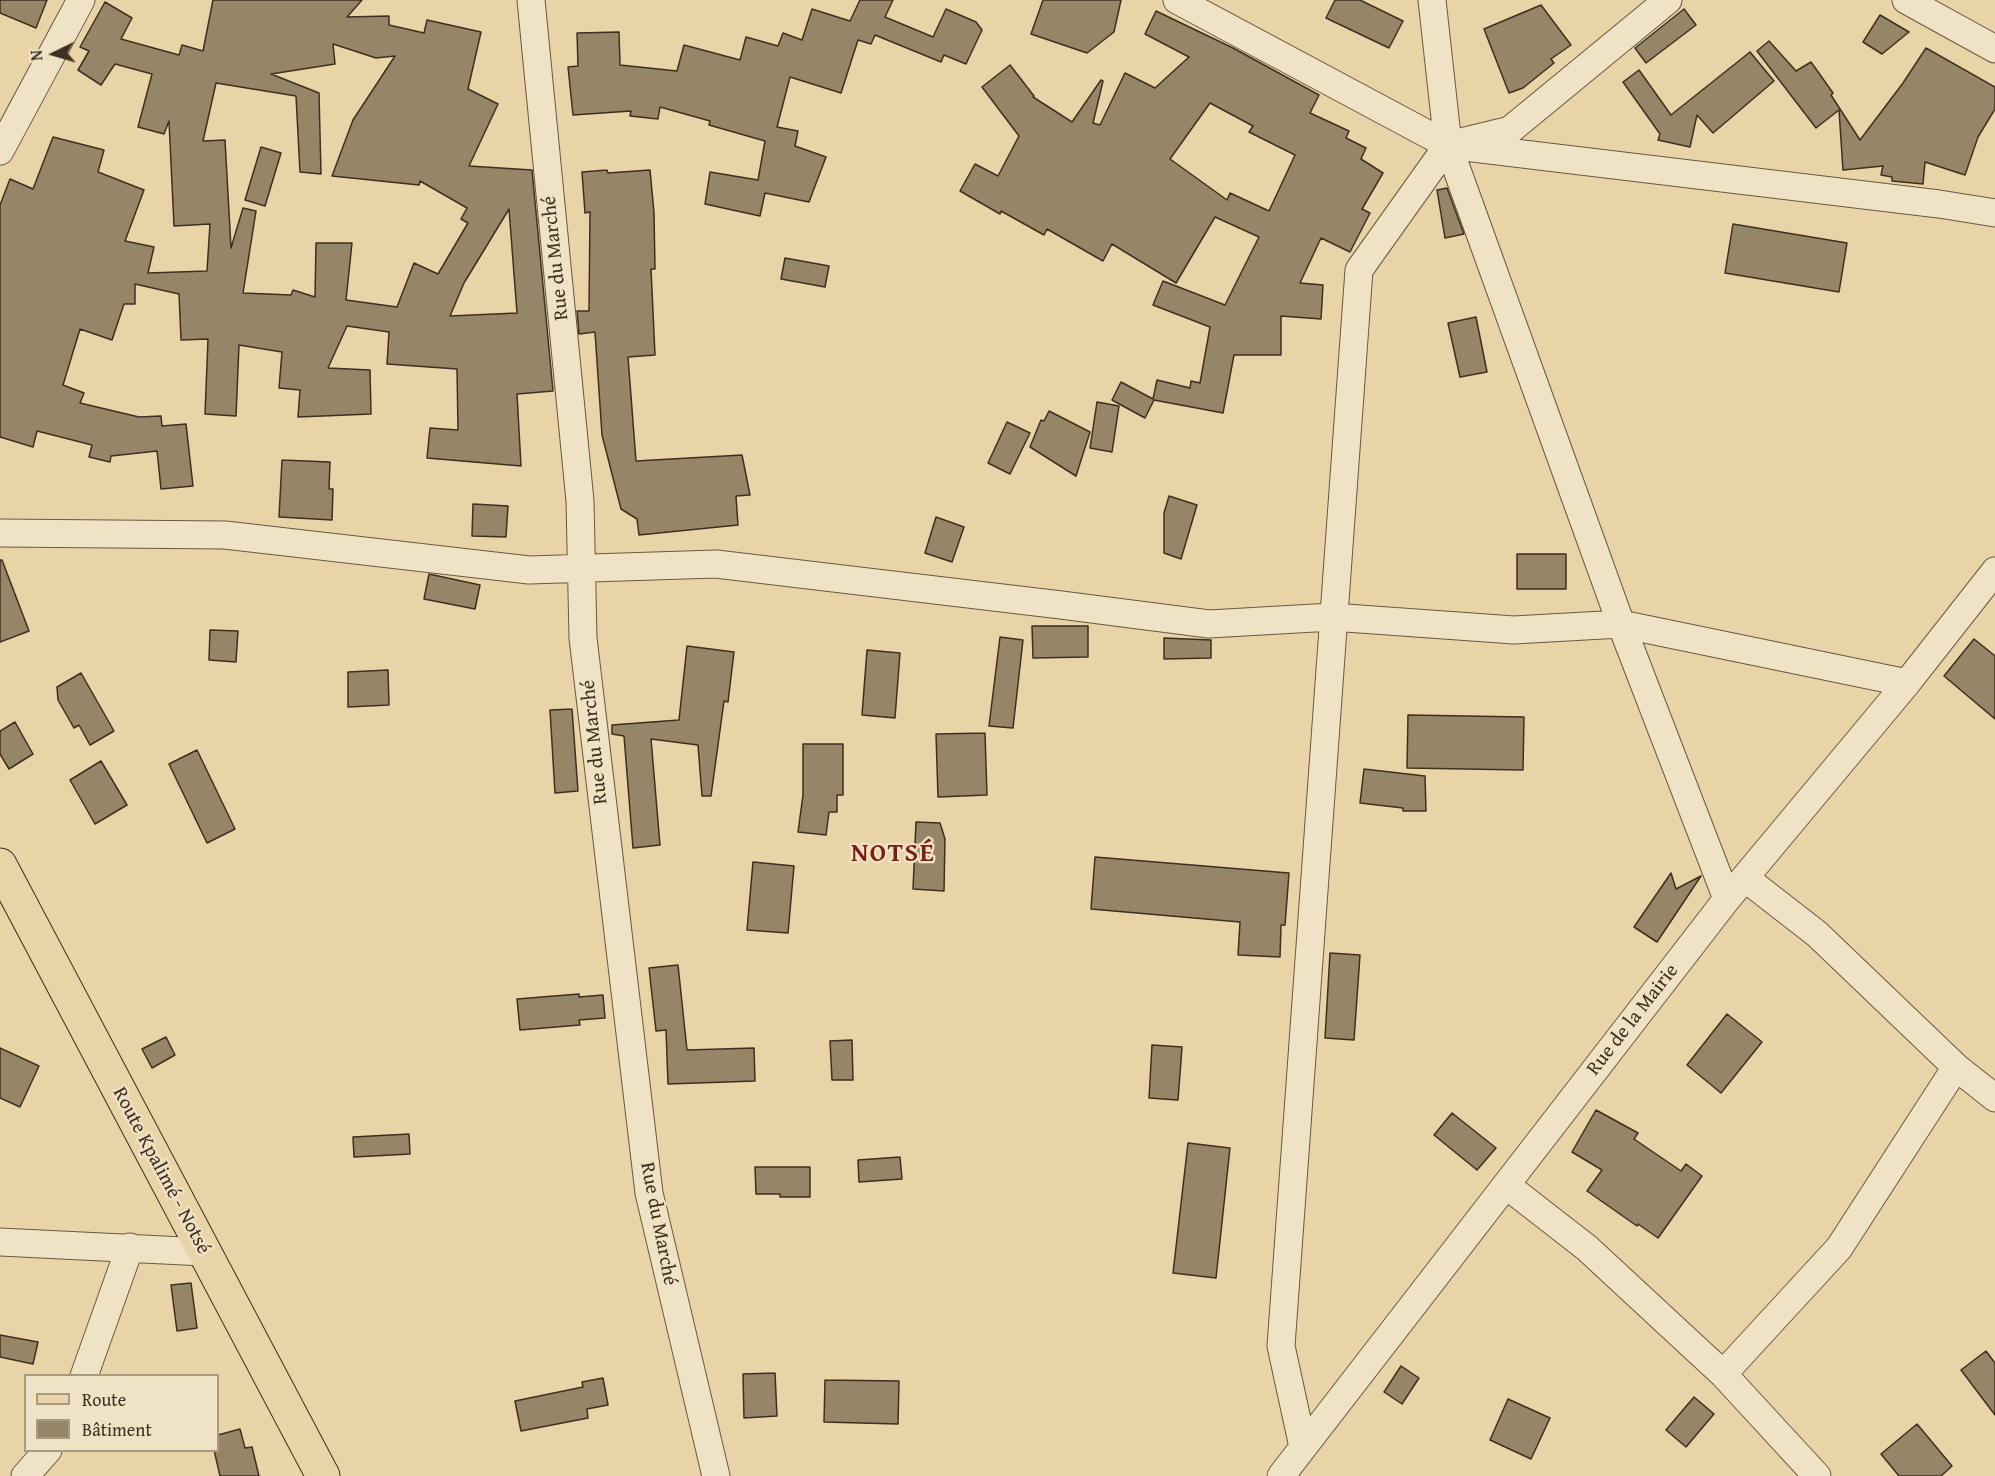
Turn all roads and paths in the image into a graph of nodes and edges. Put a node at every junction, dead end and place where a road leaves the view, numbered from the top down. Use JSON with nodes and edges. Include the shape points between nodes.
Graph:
{"nodes":[{"id":1,"x":81,"y":0,"type":"edge"},
{"id":2,"x":531,"y":0,"type":"edge"},
{"id":3,"x":1176,"y":0,"type":"edge"},
{"id":4,"x":1432,"y":0,"type":"edge"},
{"id":5,"x":1668,"y":0,"type":"edge"},
{"id":6,"x":1915,"y":2,"type":"edge"},
{"id":7,"x":1995,"y":49,"type":"edge"},
{"id":8,"x":1448,"y":146,"type":"junction"},
{"id":9,"x":0,"y":151,"type":"edge"},
{"id":10,"x":1995,"y":213,"type":"edge"},
{"id":11,"x":0,"y":533,"type":"edge"},
{"id":12,"x":581,"y":569,"type":"junction"},
{"id":13,"x":1995,"y":571,"type":"edge"},
{"id":14,"x":1332,"y":617,"type":"junction"},
{"id":15,"x":1621,"y":624,"type":"junction"},
{"id":16,"x":1907,"y":683,"type":"junction"},
{"id":17,"x":0,"y":865,"type":"edge"},
{"id":18,"x":1745,"y":878,"type":"junction"},
{"id":19,"x":1727,"y":899,"type":"junction"},
{"id":20,"x":1956,"y":1067,"type":"junction"},
{"id":21,"x":1995,"y":1098,"type":"edge"},
{"id":22,"x":1506,"y":1185,"type":"junction"},
{"id":23,"x":0,"y":1242,"type":"edge"},
{"id":24,"x":130,"y":1247,"type":"junction"},
{"id":25,"x":204,"y":1252,"type":"junction"},
{"id":26,"x":85,"y":1374,"type":"edge"},
{"id":27,"x":1723,"y":1374,"type":"junction"},
{"id":28,"x":1302,"y":1447,"type":"junction"},
{"id":29,"x":46,"y":1452,"type":"edge"},
{"id":30,"x":1289,"y":1473,"type":"edge"},
{"id":31,"x":29,"y":1475,"type":"edge"},
{"id":32,"x":323,"y":1476,"type":"edge"},
{"id":33,"x":716,"y":1476,"type":"edge"},
{"id":34,"x":1817,"y":1476,"type":"edge"}],
"edges":[{"from":1,"to":9,"type":"street"},
{"from":2,"to":12,"type":"street","name":"Rue du Marché","via":[[580,501]]},
{"from":3,"to":8,"type":"street"},
{"from":4,"to":8,"type":"street"},
{"from":5,"to":8,"type":"street","via":[[1510,130]]},
{"from":6,"to":7,"type":"street"},
{"from":8,"to":10,"type":"street"},
{"from":8,"to":14,"type":"street","via":[[1359,270]]},
{"from":8,"to":15,"type":"street"},
{"from":11,"to":12,"type":"street","via":[[225,535],[529,570]]},
{"from":12,"to":14,"type":"street","via":[[716,564],[1209,624]]},
{"from":12,"to":33,"type":"street","name":"Rue du Marché","via":[[583,638],[649,1193]]},
{"from":13,"to":16,"type":"street","name":"Rue de la Mairie"},
{"from":14,"to":15,"type":"street","via":[[1514,630]]},
{"from":14,"to":28,"type":"street","via":[[1281,1346]]},
{"from":15,"to":16,"type":"street"},
{"from":15,"to":19,"type":"street"},
{"from":16,"to":18,"type":"street","name":"Rue de la Mairie"},
{"from":17,"to":25,"type":"main road","name":"Route Kpalimé - Notsé"},
{"from":18,"to":19,"type":"street","name":"Rue de la Mairie"},
{"from":18,"to":20,"type":"street","via":[[1817,934]]},
{"from":19,"to":22,"type":"street","name":"Rue de la Mairie"},
{"from":20,"to":21,"type":"street"},
{"from":20,"to":27,"type":"street","via":[[1839,1248]]},
{"from":22,"to":27,"type":"street","via":[[1587,1248]]},
{"from":22,"to":28,"type":"street","name":"Rue de la Mairie"},
{"from":23,"to":24,"type":"street"},
{"from":24,"to":25,"type":"street"},
{"from":24,"to":26,"type":"street"},
{"from":25,"to":32,"type":"main road","name":"Route Kpalimé - Notsé"},
{"from":27,"to":34,"type":"street"},
{"from":28,"to":30,"type":"street","name":"Rue de la Mairie"},
{"from":29,"to":31,"type":"street"}]}
